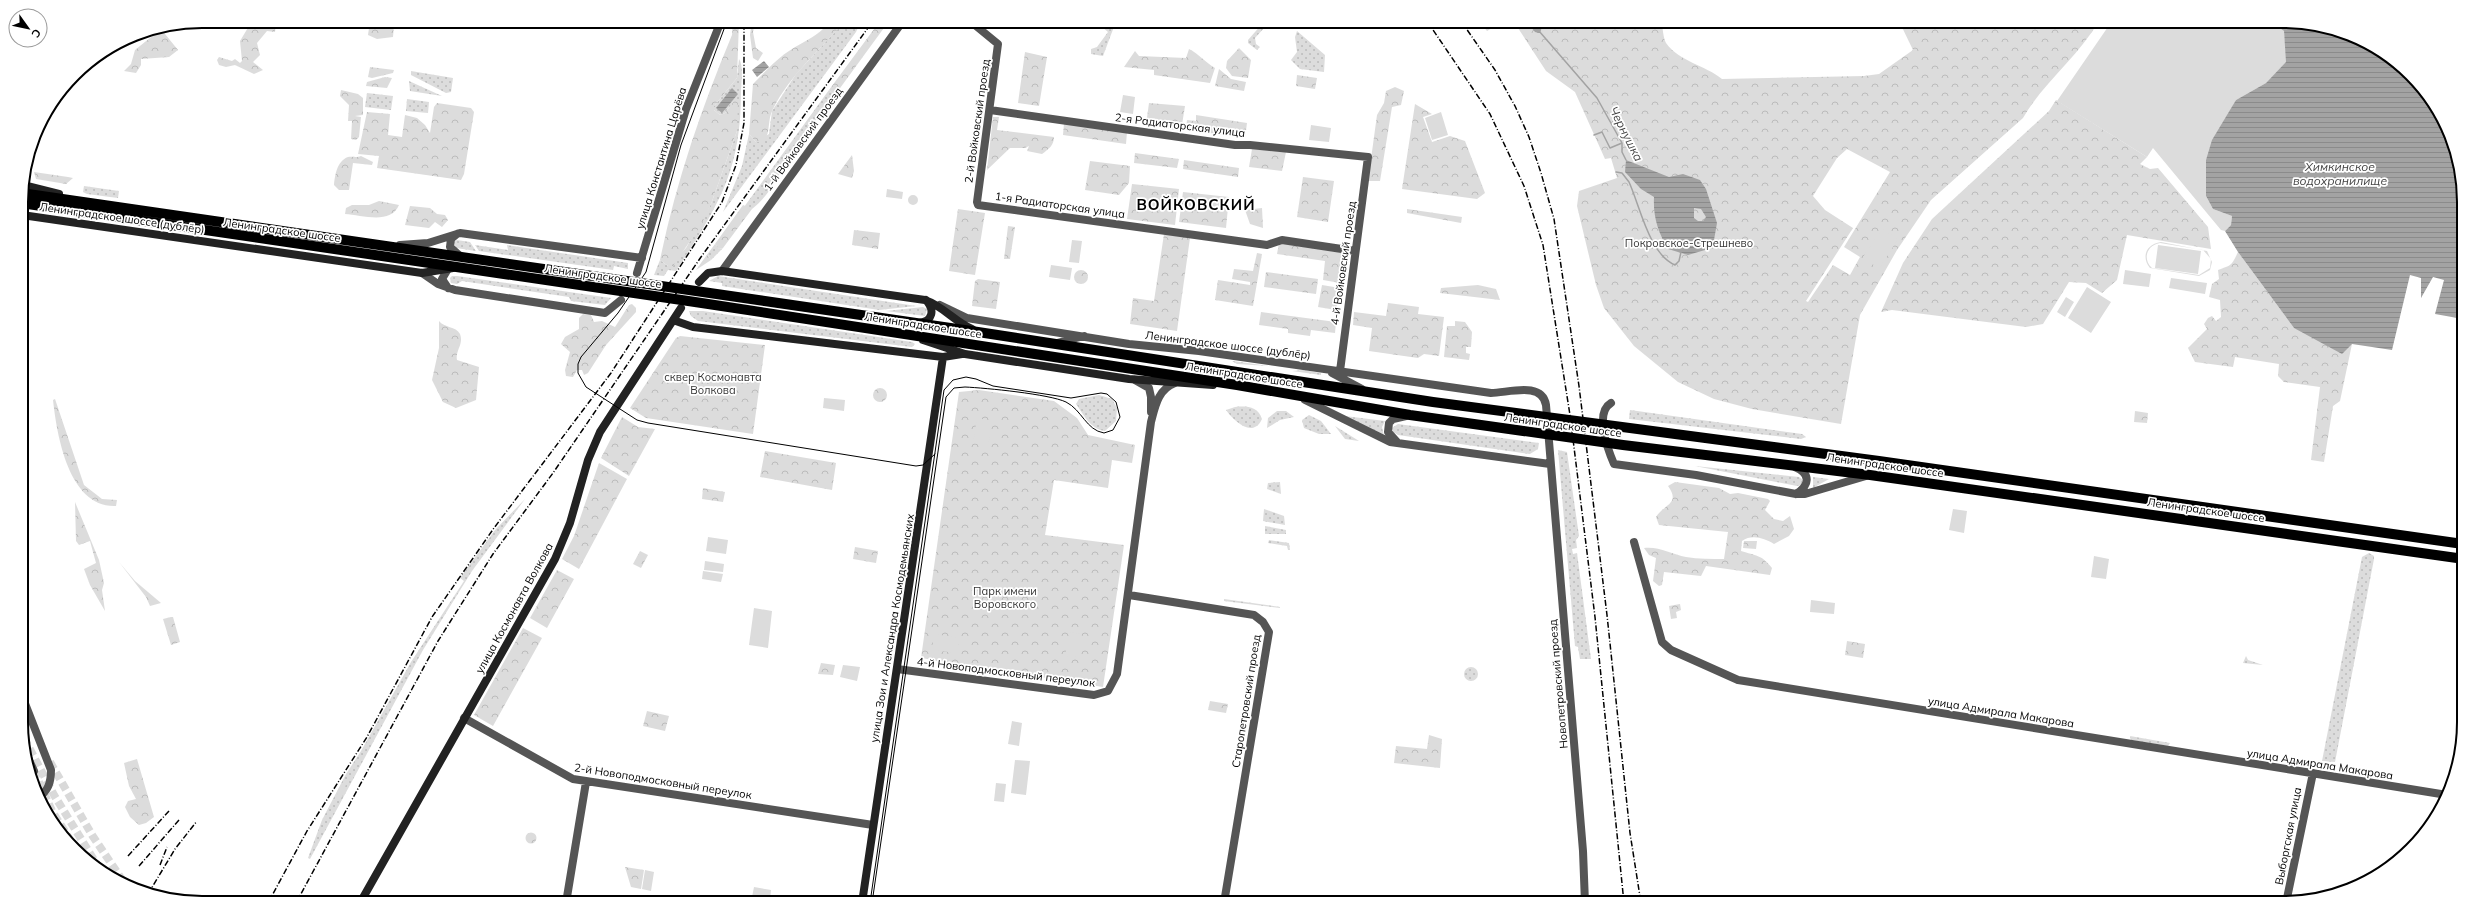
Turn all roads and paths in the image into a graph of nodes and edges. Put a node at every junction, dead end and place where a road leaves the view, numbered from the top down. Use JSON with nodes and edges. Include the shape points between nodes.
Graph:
{"nodes":[{"id":1,"x":718,"y":28,"type":"edge"},
{"id":2,"x":898,"y":28,"type":"edge"},
{"id":3,"x":979,"y":28,"type":"edge"},
{"id":4,"x":990,"y":110,"type":"junction"},
{"id":5,"x":1368,"y":157,"type":"joint"},
{"id":6,"x":28,"y":186,"type":"edge"},
{"id":7,"x":28,"y":194,"type":"edge"},
{"id":8,"x":977,"y":202,"type":"joint"},
{"id":9,"x":28,"y":204,"type":"edge"},
{"id":10,"x":105,"y":204,"type":"junction"},
{"id":11,"x":28,"y":216,"type":"edge"},
{"id":12,"x":126,"y":220,"type":"junction"},
{"id":13,"x":70,"y":221,"type":"junction"},
{"id":14,"x":460,"y":233,"type":"junction"},
{"id":15,"x":384,"y":246,"type":"junction"},
{"id":16,"x":1355,"y":251,"type":"junction"},
{"id":17,"x":463,"y":257,"type":"junction"},
{"id":18,"x":642,"y":258,"type":"junction"},
{"id":19,"x":452,"y":269,"type":"junction"},
{"id":20,"x":722,"y":271,"type":"junction"},
{"id":21,"x":422,"y":273,"type":"junction"},
{"id":22,"x":637,"y":273,"type":"dead end"},
{"id":23,"x":700,"y":287,"type":"junction"},
{"id":24,"x":451,"y":289,"type":"junction"},
{"id":25,"x":622,"y":296,"type":"junction"},
{"id":26,"x":925,"y":300,"type":"junction"},
{"id":27,"x":935,"y":304,"type":"junction"},
{"id":28,"x":681,"y":308,"type":"dead end"},
{"id":29,"x":673,"y":320,"type":"junction"},
{"id":30,"x":919,"y":323,"type":"junction"},
{"id":31,"x":978,"y":332,"type":"junction"},
{"id":32,"x":913,"y":336,"type":"junction"},
{"id":33,"x":1089,"y":336,"type":"junction"},
{"id":34,"x":925,"y":341,"type":"junction"},
{"id":35,"x":1056,"y":343,"type":"junction"},
{"id":36,"x":918,"y":354,"type":"junction"},
{"id":37,"x":965,"y":354,"type":"junction"},
{"id":38,"x":943,"y":357,"type":"junction"},
{"id":39,"x":1322,"y":369,"type":"junction"},
{"id":40,"x":1340,"y":371,"type":"junction"},
{"id":41,"x":1352,"y":373,"type":"junction"},
{"id":42,"x":1129,"y":379,"type":"junction"},
{"id":43,"x":1349,"y":382,"type":"junction"},
{"id":44,"x":1175,"y":383,"type":"junction"},
{"id":45,"x":1237,"y":385,"type":"junction"},
{"id":46,"x":1521,"y":390,"type":"joint"},
{"id":47,"x":1368,"y":392,"type":"junction"},
{"id":48,"x":1292,"y":394,"type":"junction"},
{"id":49,"x":1611,"y":403,"type":"dead end"},
{"id":50,"x":1410,"y":415,"type":"junction"},
{"id":51,"x":1151,"y":422,"type":"junction"},
{"id":52,"x":1397,"y":442,"type":"junction"},
{"id":53,"x":1550,"y":464,"type":"junction"},
{"id":54,"x":1786,"y":464,"type":"junction"},
{"id":55,"x":1870,"y":475,"type":"junction"},
{"id":56,"x":1796,"y":494,"type":"junction"},
{"id":57,"x":1634,"y":542,"type":"dead end"},
{"id":58,"x":2457,"y":543,"type":"edge"},
{"id":59,"x":2457,"y":558,"type":"edge"},
{"id":60,"x":1129,"y":595,"type":"junction"},
{"id":61,"x":897,"y":669,"type":"junction"},
{"id":62,"x":28,"y":711,"type":"edge"},
{"id":63,"x":464,"y":718,"type":"junction"},
{"id":64,"x":2313,"y":773,"type":"junction"},
{"id":65,"x":586,"y":782,"type":"junction"},
{"id":66,"x":43,"y":793,"type":"edge"},
{"id":67,"x":2441,"y":794,"type":"edge"},
{"id":68,"x":874,"y":825,"type":"junction"},
{"id":69,"x":364,"y":896,"type":"edge"},
{"id":70,"x":567,"y":896,"type":"edge"},
{"id":71,"x":863,"y":896,"type":"edge"},
{"id":72,"x":1225,"y":896,"type":"edge"},
{"id":73,"x":1585,"y":896,"type":"edge"},
{"id":74,"x":2287,"y":896,"type":"edge"}],
"edges":[{"from":1,"to":18,"type":"street","name":"улица Константина Царёва","via":[[686,109]]},
{"from":2,"to":20,"type":"street","name":"1-й Войковский проезд"},
{"from":3,"to":4,"type":"street","name":"2-й Войковский проезд","via":[[998,44]]},
{"from":4,"to":5,"type":"street","name":"2-я Радиаторская улица","via":[[1235,146],[1250,145]]},
{"from":4,"to":8,"type":"street","name":"2-й Войковский проезд"},
{"from":5,"to":16,"type":"street","name":"4-й Войковский проезд"},
{"from":6,"to":10,"type":"main road"},
{"from":7,"to":10,"type":"main road","name":"Ленинградское шоссе"},
{"from":8,"to":16,"type":"street","name":"1-я Радиаторская улица","via":[[983,206],[1267,245],[1282,240]]},
{"from":9,"to":12,"type":"main road","name":"Ленинградское шоссе"},
{"from":10,"to":15,"type":"main road","name":"Ленинградское шоссе"},
{"from":11,"to":13,"type":"main road","name":"Ленинградское шоссе (дублёр)"},
{"from":12,"to":13,"type":"main road"},
{"from":12,"to":19,"type":"main road","name":"Ленинградское шоссе"},
{"from":13,"to":21,"type":"main road","name":"Ленинградское шоссе (дублёр)"},
{"from":14,"to":15,"type":"street","via":[[428,243]]},
{"from":14,"to":17,"type":"street","via":[[451,239],[450,246],[452,251]]},
{"from":14,"to":18,"type":"street"},
{"from":15,"to":17,"type":"main road","name":"Ленинградское шоссе"},
{"from":16,"to":40,"type":"street","name":"4-й Войковский проезд"},
{"from":17,"to":23,"type":"main road","name":"Ленинградское шоссе","via":[[629,281]]},
{"from":18,"to":22,"type":"street","name":"улица Константина Царёва"},
{"from":19,"to":21,"type":"main road","name":"Ленинградское шоссе (дублёр)"},
{"from":19,"to":24,"type":"street","via":[[443,274],[442,281]]},
{"from":19,"to":25,"type":"main road","name":"Ленинградское шоссе"},
{"from":20,"to":23,"type":"main road","via":[[708,273]]},
{"from":20,"to":26,"type":"main road","name":"Ленинградское шоссе"},
{"from":21,"to":24,"type":"street"},
{"from":23,"to":30,"type":"main road","name":"Ленинградское шоссе"},
{"from":24,"to":25,"type":"street","via":[[602,313],[611,310]]},
{"from":25,"to":32,"type":"main road","name":"Ленинградское шоссе","via":[[695,302]]},
{"from":26,"to":27,"type":"main road","name":"Ленинградское шоссе"},
{"from":26,"to":30,"type":"main road","via":[[932,308],[932,314],[928,320]]},
{"from":27,"to":31,"type":"main road","name":"Ленинградское шоссе","via":[[963,325]]},
{"from":27,"to":33,"type":"street","name":"Ленинградское шоссе (дублёр)","via":[[967,318]]},
{"from":28,"to":29,"type":"main road","name":"улица Космонавта Волкова"},
{"from":29,"to":36,"type":"main road","via":[[693,327]]},
{"from":29,"to":63,"type":"main road","name":"улица Космонавта Волкова","via":[[600,432],[588,460],[570,523],[555,559]]},
{"from":30,"to":31,"type":"main road","name":"Ленинградское шоссе"},
{"from":31,"to":35,"type":"main road","name":"Ленинградское шоссе"},
{"from":32,"to":34,"type":"main road"},
{"from":32,"to":45,"type":"main road","name":"Ленинградское шоссе"},
{"from":33,"to":35,"type":"street"},
{"from":33,"to":39,"type":"street","name":"Ленинградское шоссе (дублёр)","via":[[1129,344]]},
{"from":34,"to":36,"type":"main road","via":[[928,348]]},
{"from":34,"to":37,"type":"main road"},
{"from":35,"to":47,"type":"main road","name":"Ленинградское шоссе"},
{"from":36,"to":38,"type":"main road"},
{"from":37,"to":38,"type":"main road"},
{"from":37,"to":42,"type":"main road"},
{"from":38,"to":61,"type":"main road","name":"улица Зои и Александра Космодемьянских"},
{"from":39,"to":40,"type":"street","name":"Ленинградское шоссе (дублёр)"},
{"from":39,"to":43,"type":"street"},
{"from":40,"to":41,"type":"street","name":"Ленинградское шоссе (дублёр)"},
{"from":41,"to":43,"type":"street","via":[[1347,378]]},
{"from":41,"to":46,"type":"street","name":"Ленинградское шоссе (дублёр)","via":[[1491,393]]},
{"from":42,"to":44,"type":"main road"},
{"from":42,"to":51,"type":"street","via":[[1141,382],[1149,388],[1152,397]]},
{"from":43,"to":47,"type":"street"},
{"from":44,"to":45,"type":"main road"},
{"from":44,"to":51,"type":"street","via":[[1166,387],[1159,396]]},
{"from":45,"to":48,"type":"main road","name":"Ленинградское шоссе"},
{"from":46,"to":53,"type":"street","name":"Новопетровский проезд","via":[[1538,392],[1546,402]]},
{"from":47,"to":58,"type":"main road","name":"Ленинградское шоссе"},
{"from":48,"to":50,"type":"main road","name":"Ленинградское шоссе"},
{"from":48,"to":52,"type":"street","via":[[1380,438]]},
{"from":49,"to":56,"type":"street","via":[[1606,408],[1603,420],[1614,464],[1703,476]]},
{"from":50,"to":52,"type":"street","via":[[1393,418],[1389,423],[1388,432]]},
{"from":50,"to":54,"type":"main road","name":"Ленинградское шоссе","via":[[1623,445]]},
{"from":51,"to":60,"type":"street"},
{"from":52,"to":53,"type":"street"},
{"from":53,"to":73,"type":"street","name":"Новопетровский проезд"},
{"from":54,"to":55,"type":"main road","name":"Ленинградское шоссе"},
{"from":54,"to":56,"type":"street","via":[[1804,472],[1808,479],[1806,486]]},
{"from":55,"to":56,"type":"street","via":[[1805,494]]},
{"from":55,"to":59,"type":"main road","name":"Ленинградское шоссе"},
{"from":57,"to":64,"type":"street","name":"улица Адмирала Макарова","via":[[1662,642],[1671,650],[1738,680]]},
{"from":60,"to":61,"type":"street","name":"4-й Новоподмосковный переулок","via":[[1117,674],[1112,686],[1104,693],[1094,695]]},
{"from":60,"to":72,"type":"street","name":"Старопетровский проезд","via":[[1254,615],[1263,622],[1269,632]]},
{"from":61,"to":68,"type":"main road","name":"улица Зои и Александра Космодемьянских"},
{"from":62,"to":66,"type":"street","via":[[51,770],[51,781]]},
{"from":63,"to":65,"type":"street","name":"2-й Новоподмосковный переулок","via":[[563,775]]},
{"from":63,"to":69,"type":"main road","name":"улица Космонавта Волкова"},
{"from":64,"to":67,"type":"street","name":"улица Адмирала Макарова"},
{"from":64,"to":74,"type":"street","name":"Выборгская улица"},
{"from":65,"to":68,"type":"street","name":"2-й Новоподмосковный переулок"},
{"from":65,"to":70,"type":"street"},
{"from":68,"to":71,"type":"main road","name":"улица Зои и Александра Космодемьянских"}]}
